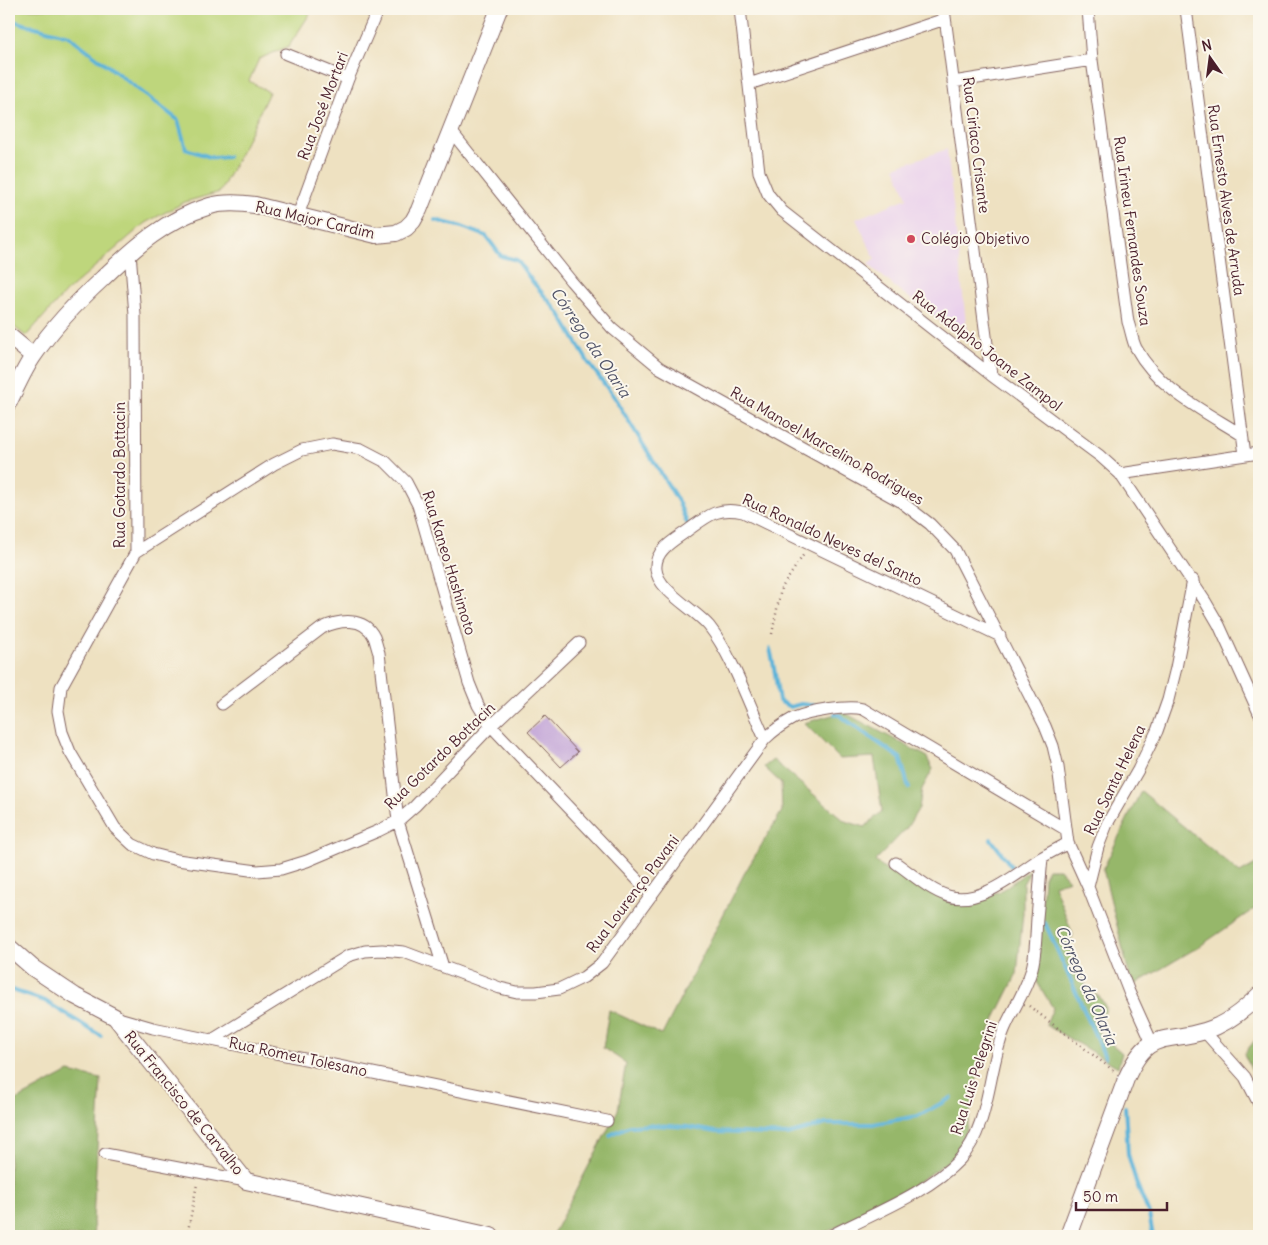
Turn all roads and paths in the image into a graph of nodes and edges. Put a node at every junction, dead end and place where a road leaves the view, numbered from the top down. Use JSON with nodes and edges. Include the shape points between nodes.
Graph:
{"nodes":[{"id":1,"x":378,"y":9,"type":"edge"},
{"id":2,"x":499,"y":9,"type":"edge"},
{"id":3,"x":740,"y":9,"type":"edge"},
{"id":4,"x":1088,"y":9,"type":"edge"},
{"id":5,"x":1186,"y":9,"type":"edge"},
{"id":6,"x":944,"y":14,"type":"edge"},
{"id":7,"x":286,"y":54,"type":"dead end"},
{"id":8,"x":1092,"y":60,"type":"junction"},
{"id":9,"x":348,"y":79,"type":"junction"},
{"id":10,"x":953,"y":82,"type":"junction"},
{"id":11,"x":748,"y":84,"type":"junction"},
{"id":12,"x":451,"y":131,"type":"junction"},
{"id":13,"x":298,"y":215,"type":"junction"},
{"id":14,"x":130,"y":252,"type":"junction"},
{"id":15,"x":9,"y":336,"type":"edge"},
{"id":16,"x":34,"y":356,"type":"junction"},
{"id":17,"x":991,"y":375,"type":"junction"},
{"id":18,"x":9,"y":402,"type":"edge"},
{"id":19,"x":1242,"y":435,"type":"junction"},
{"id":20,"x":1259,"y":453,"type":"edge"},
{"id":21,"x":1245,"y":455,"type":"junction"},
{"id":22,"x":1120,"y":474,"type":"junction"},
{"id":23,"x":811,"y":545,"type":"junction"},
{"id":24,"x":136,"y":552,"type":"junction"},
{"id":25,"x":1193,"y":580,"type":"junction"},
{"id":26,"x":772,"y":634,"type":"dead end"},
{"id":27,"x":1000,"y":636,"type":"junction"},
{"id":28,"x":579,"y":643,"type":"dead end"},
{"id":29,"x":222,"y":704,"type":"dead end"},
{"id":30,"x":1259,"y":713,"type":"edge"},
{"id":31,"x":491,"y":726,"type":"junction"},
{"id":32,"x":765,"y":739,"type":"junction"},
{"id":33,"x":398,"y":821,"type":"junction"},
{"id":34,"x":1065,"y":828,"type":"junction"},
{"id":35,"x":1068,"y":844,"type":"junction"},
{"id":36,"x":1042,"y":858,"type":"junction"},
{"id":37,"x":896,"y":863,"type":"dead end"},
{"id":38,"x":1088,"y":886,"type":"junction"},
{"id":39,"x":652,"y":895,"type":"junction"},
{"id":40,"x":9,"y":947,"type":"edge"},
{"id":41,"x":443,"y":967,"type":"junction"},
{"id":42,"x":1259,"y":995,"type":"edge"},
{"id":43,"x":1019,"y":999,"type":"junction"},
{"id":44,"x":115,"y":1017,"type":"junction"},
{"id":45,"x":1204,"y":1031,"type":"junction"},
{"id":46,"x":212,"y":1040,"type":"junction"},
{"id":47,"x":1152,"y":1043,"type":"junction"},
{"id":48,"x":1126,"y":1079,"type":"junction"},
{"id":49,"x":1259,"y":1104,"type":"edge"},
{"id":50,"x":607,"y":1121,"type":"dead end"},
{"id":51,"x":105,"y":1154,"type":"dead end"},
{"id":52,"x":199,"y":1172,"type":"junction"},
{"id":53,"x":246,"y":1181,"type":"junction"},
{"id":54,"x":188,"y":1236,"type":"edge"},
{"id":55,"x":491,"y":1236,"type":"edge"},
{"id":56,"x":830,"y":1236,"type":"edge"},
{"id":57,"x":1068,"y":1236,"type":"edge"}],
"edges":[{"from":1,"to":9,"type":"street","name":"Rua José Mortari"},
{"from":2,"to":12,"type":"street","name":"Rua Major Cardim"},
{"from":3,"to":11,"type":"street","name":"Rua Adolpho Joane Zampol"},
{"from":4,"to":8,"type":"street","name":"Rua Irineu Fernandes Souza"},
{"from":5,"to":19,"type":"street","name":"Rua Ernesto Alves de Arruda"},
{"from":6,"to":10,"type":"street","name":"Rua Ciríaco Crisante"},
{"from":6,"to":11,"type":"street"},
{"from":7,"to":9,"type":"street"},
{"from":8,"to":10,"type":"street"},
{"from":8,"to":19,"type":"street","name":"Rua Irineu Fernandes Souza","via":[[1128,322],[1135,346],[1149,368],[1176,393]]},
{"from":9,"to":13,"type":"street","name":"Rua José Mortari"},
{"from":10,"to":17,"type":"street","name":"Rua Ciríaco Crisante"},
{"from":11,"to":17,"type":"street","name":"Rua Adolpho Joane Zampol","via":[[759,172],[772,200]]},
{"from":12,"to":13,"type":"street","name":"Rua Major Cardim","via":[[413,221],[396,233],[376,235]]},
{"from":12,"to":27,"type":"street","name":"Rua Manoel Marcelino Rodrigues","via":[[612,328],[660,368],[900,501],[930,524],[956,550]]},
{"from":13,"to":14,"type":"street","name":"Rua Major Cardim","via":[[255,204],[212,206],[170,223]]},
{"from":14,"to":16,"type":"street","name":"Rua Major Cardim","via":[[78,302]]},
{"from":14,"to":24,"type":"street","name":"Rua Gotardo Bottacin","via":[[135,315]]},
{"from":15,"to":16,"type":"street"},
{"from":16,"to":18,"type":"street","name":"Rua Major Cardim"},
{"from":17,"to":22,"type":"street","name":"Rua Adolpho Joane Zampol"},
{"from":19,"to":21,"type":"street","name":"Rua Ernesto Alves de Arruda"},
{"from":20,"to":21,"type":"street"},
{"from":21,"to":22,"type":"street"},
{"from":22,"to":25,"type":"street","name":"Rua Adolpho Joane Zampol"},
{"from":23,"to":26,"type":"path","via":[[781,589]]},
{"from":23,"to":27,"type":"street","name":"Rua Ronaldo Neves del Santo"},
{"from":23,"to":32,"type":"street","name":"Rua Ronaldo Neves del Santo","via":[[743,512],[719,511],[709,514],[661,551],[656,560],[661,583],[708,626],[725,650]]},
{"from":24,"to":31,"type":"street","name":"Rua Kaneo Hashimoto","via":[[274,464],[302,450],[332,444],[361,449],[386,462],[406,482],[418,505],[470,683]]},
{"from":24,"to":33,"type":"street","name":"Rua Gotardo Bottacin","via":[[61,686],[58,711],[70,752],[115,828],[132,844],[153,854],[257,871],[281,869],[307,861]]},
{"from":25,"to":30,"type":"street","name":"Rua Adolpho Joane Zampol","via":[[1219,625]]},
{"from":25,"to":38,"type":"street","name":"Rua Santa Helena","via":[[1168,700],[1138,770],[1107,824]]},
{"from":27,"to":34,"type":"street","name":"Rua Manoel Marcelino Rodrigues","via":[[1053,746]]},
{"from":28,"to":31,"type":"street","name":"Rua Gotardo Bottacin"},
{"from":29,"to":33,"type":"street","via":[[322,628],[334,622],[350,621],[365,626],[374,636],[379,653]]},
{"from":31,"to":33,"type":"street","name":"Rua Gotardo Bottacin"},
{"from":31,"to":39,"type":"street","name":"Rua Kaneo Hashimoto"},
{"from":32,"to":34,"type":"street","name":"Rua Lourenço Pavani","via":[[795,718],[853,706]]},
{"from":32,"to":39,"type":"street","name":"Rua Lourenço Pavani"},
{"from":33,"to":41,"type":"street"},
{"from":34,"to":35,"type":"street","name":"Rua Manoel Marcelino Rodrigues"},
{"from":35,"to":36,"type":"street"},
{"from":35,"to":38,"type":"street","name":"Rua Manoel Marcelino Rodrigues"},
{"from":36,"to":37,"type":"street","via":[[997,888],[963,897],[949,896],[936,890]]},
{"from":36,"to":43,"type":"street","name":"Rua Luis Pelegrini","via":[[1033,964]]},
{"from":38,"to":47,"type":"street"},
{"from":39,"to":41,"type":"street","name":"Rua Lourenço Pavani","via":[[602,963],[584,977],[559,989],[517,992]]},
{"from":40,"to":44,"type":"street","name":"Rua Romeu Tolesano","via":[[33,968],[75,996]]},
{"from":41,"to":46,"type":"street","name":"Rua Lourenço Pavani","via":[[404,952],[365,950],[348,956]]},
{"from":42,"to":45,"type":"street","via":[[1232,1018]]},
{"from":43,"to":48,"type":"path"},
{"from":43,"to":56,"type":"street","name":"Rua Luis Pelegrini","via":[[1004,1028],[975,1136],[962,1157],[921,1189]]},
{"from":44,"to":46,"type":"street","name":"Rua Romeu Tolesano"},
{"from":44,"to":53,"type":"street","name":"Rua Francisco de Carvalho"},
{"from":45,"to":47,"type":"street"},
{"from":45,"to":49,"type":"street","via":[[1245,1077]]},
{"from":46,"to":50,"type":"street","name":"Rua Romeu Tolesano"},
{"from":47,"to":48,"type":"street","via":[[1142,1050]]},
{"from":48,"to":57,"type":"street"},
{"from":51,"to":52,"type":"street"},
{"from":52,"to":53,"type":"street"},
{"from":52,"to":54,"type":"path"},
{"from":53,"to":55,"type":"street","name":"Rua Francisco de Carvalho"}]}
